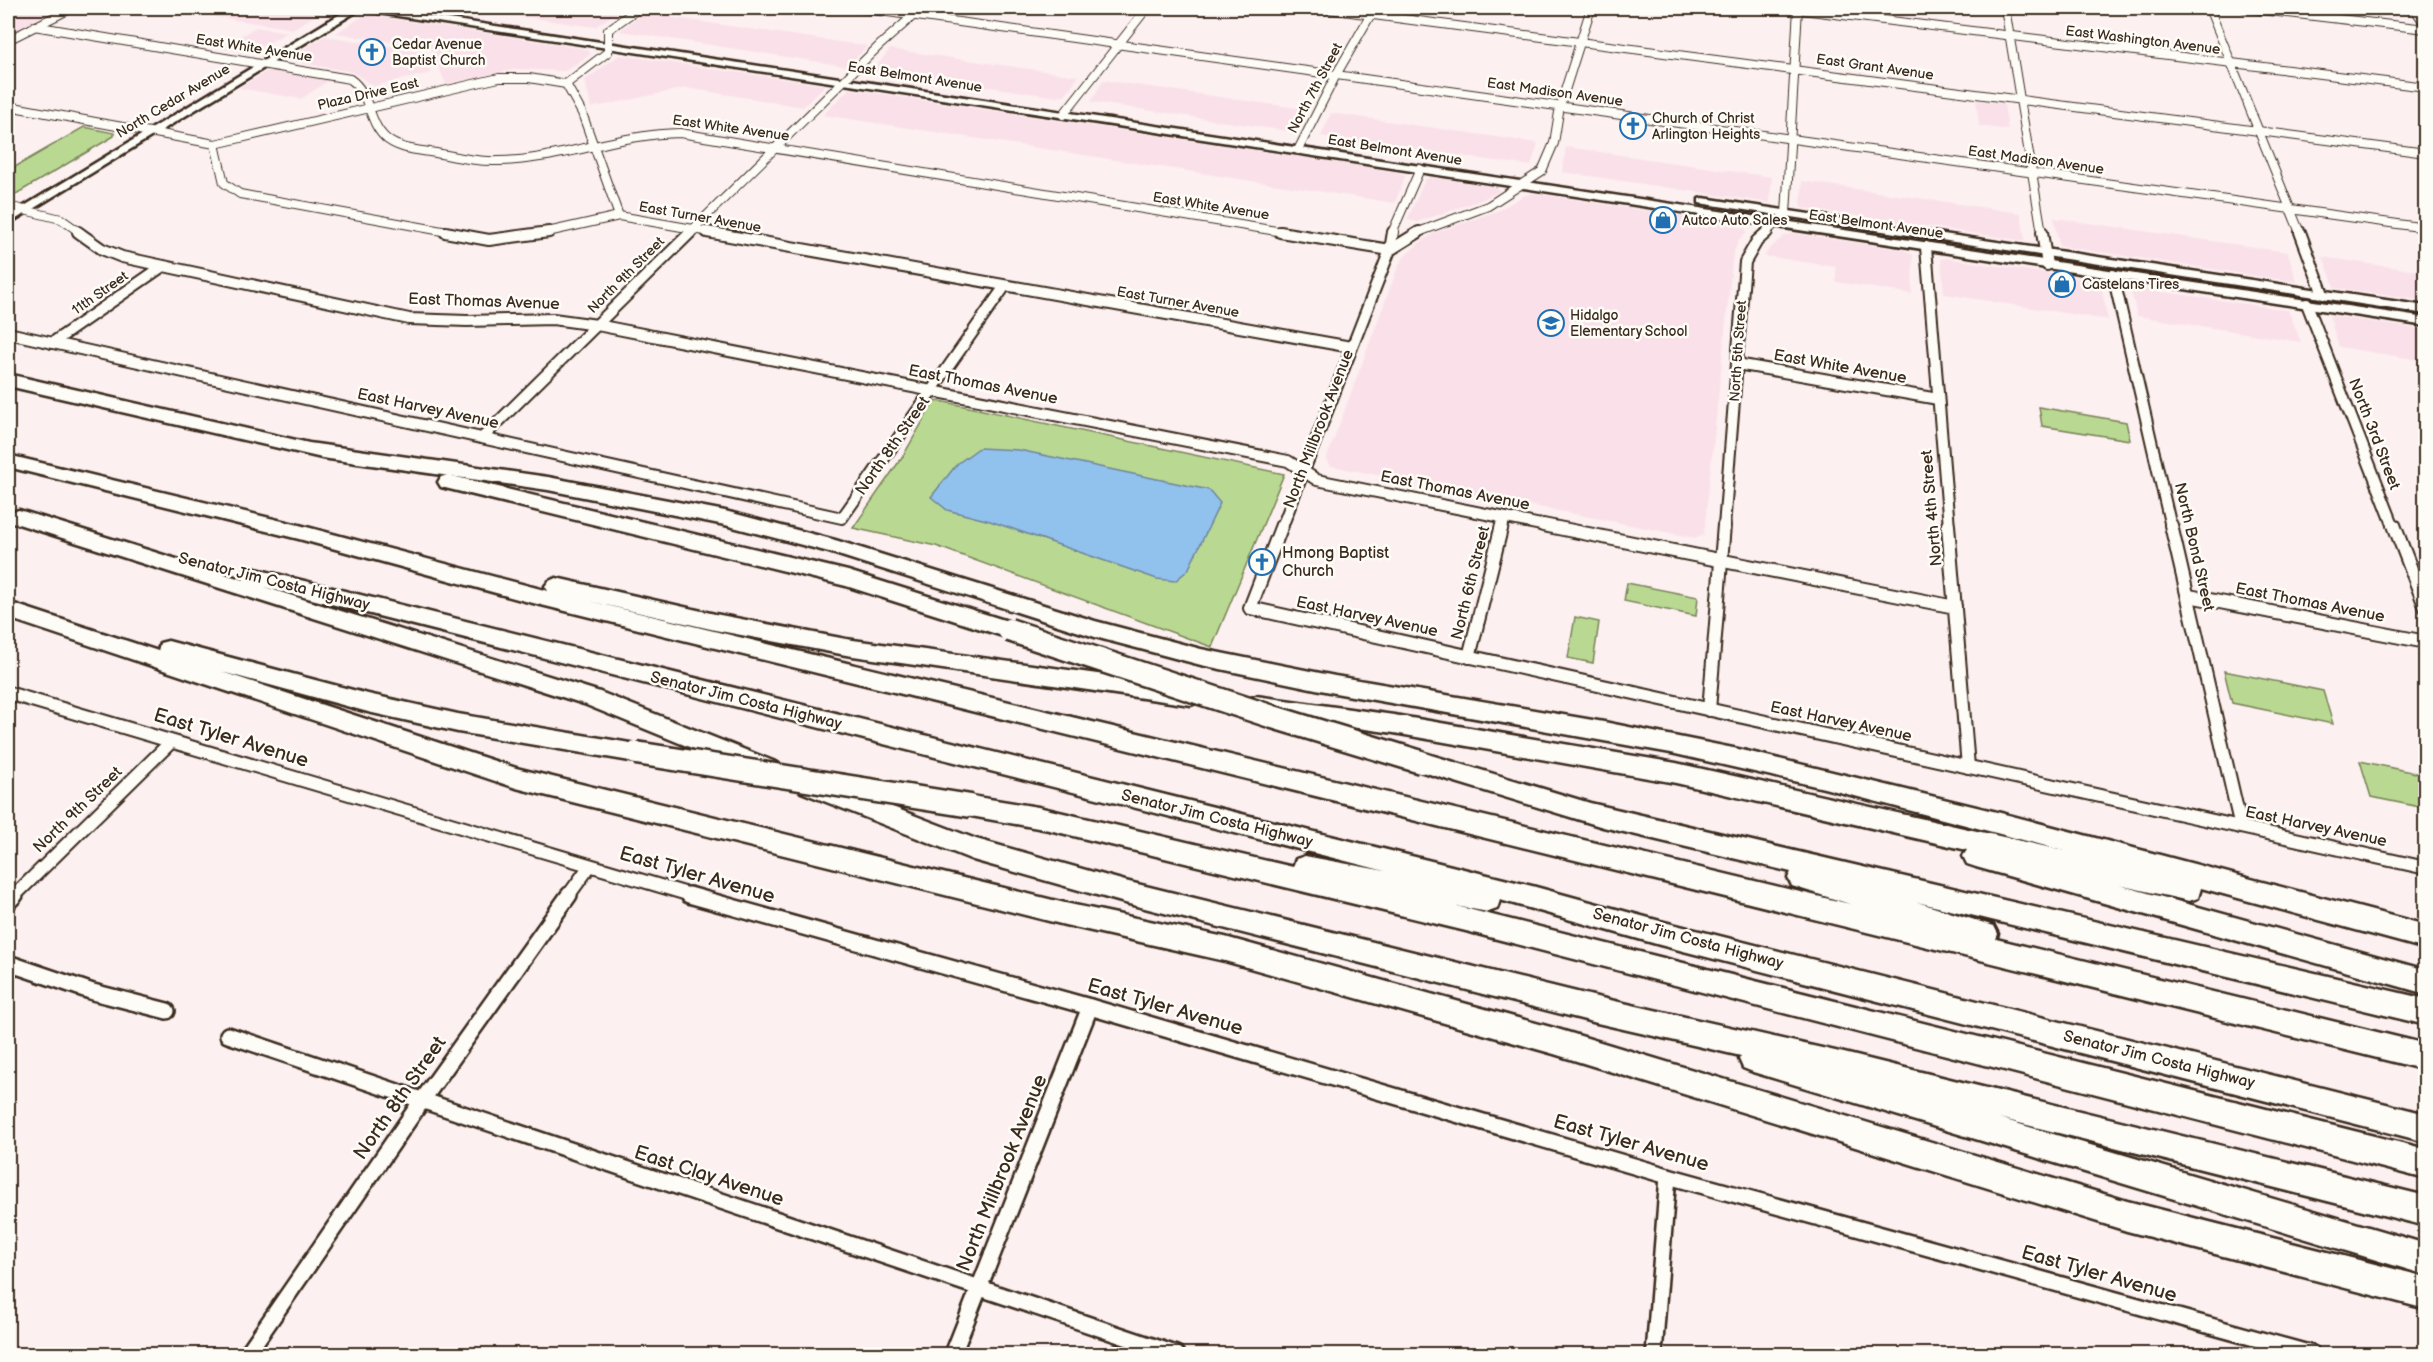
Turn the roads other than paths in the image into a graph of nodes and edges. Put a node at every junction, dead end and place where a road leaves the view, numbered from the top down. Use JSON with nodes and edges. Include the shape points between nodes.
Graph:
{"nodes":[{"id":1,"x":72,"y":8,"type":"edge"},
{"id":2,"x":356,"y":8,"type":"edge"},
{"id":3,"x":361,"y":8,"type":"edge"},
{"id":4,"x":420,"y":8,"type":"edge"},
{"id":5,"x":639,"y":8,"type":"edge"},
{"id":6,"x":859,"y":8,"type":"edge"},
{"id":7,"x":922,"y":8,"type":"edge"},
{"id":8,"x":1147,"y":8,"type":"edge"},
{"id":9,"x":1320,"y":8,"type":"edge"},
{"id":10,"x":1591,"y":8,"type":"edge"},
{"id":11,"x":1786,"y":8,"type":"edge"},
{"id":12,"x":1798,"y":8,"type":"edge"},
{"id":13,"x":2005,"y":8,"type":"edge"},
{"id":14,"x":2209,"y":8,"type":"edge"},
{"id":15,"x":2244,"y":8,"type":"edge"},
{"id":16,"x":2414,"y":8,"type":"edge"},
{"id":17,"x":1373,"y":11,"type":"edge"},
{"id":18,"x":914,"y":15,"type":"junction"},
{"id":19,"x":34,"y":26,"type":"junction"},
{"id":20,"x":2426,"y":27,"type":"edge"},
{"id":21,"x":2009,"y":35,"type":"junction"},
{"id":22,"x":8,"y":40,"type":"edge"},
{"id":23,"x":608,"y":41,"type":"junction"},
{"id":24,"x":1581,"y":42,"type":"junction"},
{"id":25,"x":1119,"y":44,"type":"junction"},
{"id":26,"x":2231,"y":63,"type":"junction"},
{"id":27,"x":264,"y":64,"type":"junction"},
{"id":28,"x":1795,"y":70,"type":"junction"},
{"id":29,"x":1336,"y":75,"type":"junction"},
{"id":30,"x":849,"y":77,"type":"junction"},
{"id":31,"x":566,"y":84,"type":"junction"},
{"id":32,"x":2426,"y":87,"type":"edge"},
{"id":33,"x":2020,"y":100,"type":"junction"},
{"id":34,"x":8,"y":106,"type":"edge"},
{"id":35,"x":1560,"y":106,"type":"junction"},
{"id":36,"x":371,"y":107,"type":"junction"},
{"id":37,"x":1067,"y":110,"type":"junction"},
{"id":38,"x":2259,"y":131,"type":"junction"},
{"id":39,"x":152,"y":132,"type":"junction"},
{"id":40,"x":1790,"y":139,"type":"junction"},
{"id":41,"x":215,"y":144,"type":"junction"},
{"id":42,"x":593,"y":145,"type":"junction"},
{"id":43,"x":1300,"y":146,"type":"junction"},
{"id":44,"x":777,"y":147,"type":"junction"},
{"id":45,"x":2426,"y":153,"type":"edge"},
{"id":46,"x":1420,"y":169,"type":"junction"},
{"id":47,"x":2032,"y":173,"type":"junction"},
{"id":48,"x":1537,"y":176,"type":"junction"},
{"id":49,"x":1523,"y":185,"type":"junction"},
{"id":50,"x":8,"y":206,"type":"edge"},
{"id":51,"x":2291,"y":209,"type":"junction"},
{"id":52,"x":26,"y":210,"type":"junction"},
{"id":53,"x":1786,"y":214,"type":"junction"},
{"id":54,"x":619,"y":216,"type":"junction"},
{"id":55,"x":8,"y":221,"type":"edge"},
{"id":56,"x":1775,"y":224,"type":"junction"},
{"id":57,"x":2426,"y":228,"type":"edge"},
{"id":58,"x":693,"y":229,"type":"junction"},
{"id":59,"x":1926,"y":247,"type":"junction"},
{"id":60,"x":1390,"y":250,"type":"junction"},
{"id":61,"x":2046,"y":259,"type":"junction"},
{"id":62,"x":163,"y":266,"type":"junction"},
{"id":63,"x":2113,"y":275,"type":"junction"},
{"id":64,"x":2227,"y":280,"type":"junction"},
{"id":65,"x":1005,"y":286,"type":"junction"},
{"id":66,"x":2323,"y":294,"type":"junction"},
{"id":67,"x":2307,"y":304,"type":"junction"},
{"id":68,"x":2426,"y":310,"type":"edge"},
{"id":69,"x":2426,"y":322,"type":"edge"},
{"id":70,"x":597,"y":325,"type":"junction"},
{"id":71,"x":8,"y":333,"type":"edge"},
{"id":72,"x":52,"y":343,"type":"junction"},
{"id":73,"x":1351,"y":347,"type":"junction"},
{"id":74,"x":1737,"y":364,"type":"junction"},
{"id":75,"x":8,"y":380,"type":"edge"},
{"id":76,"x":931,"y":391,"type":"junction"},
{"id":77,"x":1938,"y":399,"type":"junction"},
{"id":78,"x":482,"y":438,"type":"junction"},
{"id":79,"x":309,"y":449,"type":"junction"},
{"id":80,"x":8,"y":461,"type":"edge"},
{"id":81,"x":1303,"y":471,"type":"junction"},
{"id":82,"x":13,"y":516,"type":"edge"},
{"id":83,"x":842,"y":518,"type":"joint"},
{"id":84,"x":1504,"y":518,"type":"junction"},
{"id":85,"x":299,"y":532,"type":"junction"},
{"id":86,"x":1722,"y":561,"type":"junction"},
{"id":87,"x":2189,"y":596,"type":"junction"},
{"id":88,"x":8,"y":605,"type":"edge"},
{"id":89,"x":1250,"y":608,"type":"joint"},
{"id":90,"x":1955,"y":608,"type":"junction"},
{"id":91,"x":2426,"y":608,"type":"edge"},
{"id":92,"x":8,"y":610,"type":"edge"},
{"id":93,"x":2426,"y":642,"type":"edge"},
{"id":94,"x":1469,"y":657,"type":"junction"},
{"id":95,"x":8,"y":693,"type":"edge"},
{"id":96,"x":1709,"y":710,"type":"junction"},
{"id":97,"x":171,"y":742,"type":"junction"},
{"id":98,"x":1534,"y":749,"type":"junction"},
{"id":99,"x":1968,"y":767,"type":"junction"},
{"id":100,"x":1590,"y":813,"type":"junction"},
{"id":101,"x":1038,"y":817,"type":"junction"},
{"id":102,"x":2241,"y":827,"type":"junction"},
{"id":103,"x":590,"y":867,"type":"junction"},
{"id":104,"x":2426,"y":868,"type":"edge"},
{"id":105,"x":8,"y":902,"type":"edge"},
{"id":106,"x":1660,"y":933,"type":"junction"},
{"id":107,"x":2426,"y":938,"type":"edge"},
{"id":108,"x":2426,"y":943,"type":"edge"},
{"id":109,"x":8,"y":963,"type":"edge"},
{"id":110,"x":2426,"y":982,"type":"edge"},
{"id":111,"x":1090,"y":1007,"type":"junction"},
{"id":112,"x":2230,"y":1009,"type":"junction"},
{"id":113,"x":1598,"y":1010,"type":"junction"},
{"id":114,"x":167,"y":1011,"type":"dead end"},
{"id":115,"x":2426,"y":1012,"type":"edge"},
{"id":116,"x":228,"y":1035,"type":"dead end"},
{"id":117,"x":2426,"y":1057,"type":"edge"},
{"id":118,"x":422,"y":1102,"type":"junction"},
{"id":119,"x":2426,"y":1128,"type":"edge"},
{"id":120,"x":2426,"y":1164,"type":"edge"},
{"id":121,"x":1668,"y":1176,"type":"junction"},
{"id":122,"x":2426,"y":1211,"type":"edge"},
{"id":123,"x":2426,"y":1260,"type":"edge"},
{"id":124,"x":979,"y":1288,"type":"junction"},
{"id":125,"x":2426,"y":1293,"type":"edge"},
{"id":126,"x":247,"y":1354,"type":"edge"},
{"id":127,"x":953,"y":1354,"type":"edge"},
{"id":128,"x":1176,"y":1354,"type":"edge"},
{"id":129,"x":1654,"y":1354,"type":"edge"},
{"id":130,"x":2312,"y":1354,"type":"edge"}],
"edges":[{"from":1,"to":19,"type":"street"},
{"from":2,"to":27,"type":"main road","name":"North Cedar Avenue"},
{"from":3,"to":23,"type":"main road","name":"East Belmont Avenue"},
{"from":4,"to":23,"type":"main road","name":"East Belmont Avenue"},
{"from":5,"to":23,"type":"street","via":[[608,30]]},
{"from":6,"to":18,"type":"street","name":"East Madison Avenue"},
{"from":7,"to":18,"type":"street","name":"North 9th Street"},
{"from":8,"to":25,"type":"street"},
{"from":9,"to":17,"type":"street","name":"East Grant Avenue"},
{"from":10,"to":24,"type":"street"},
{"from":11,"to":12,"type":"street","name":"East Washington Avenue"},
{"from":12,"to":21,"type":"street","name":"East Washington Avenue"},
{"from":12,"to":28,"type":"street"},
{"from":13,"to":21,"type":"street"},
{"from":14,"to":26,"type":"street"},
{"from":15,"to":20,"type":"street"},
{"from":16,"to":20,"type":"street"},
{"from":17,"to":24,"type":"street","name":"East Grant Avenue"},
{"from":17,"to":29,"type":"street","name":"North 7th Street"},
{"from":18,"to":25,"type":"street","name":"East Madison Avenue"},
{"from":18,"to":30,"type":"street","name":"North 9th Street"},
{"from":19,"to":22,"type":"street"},
{"from":19,"to":27,"type":"street","name":"East White Avenue"},
{"from":21,"to":26,"type":"street","name":"East Washington Avenue"},
{"from":21,"to":33,"type":"street"},
{"from":23,"to":30,"type":"main road","name":"East Belmont Avenue"},
{"from":23,"to":31,"type":"street","via":[[608,52]]},
{"from":24,"to":28,"type":"street","name":"East Grant Avenue"},
{"from":24,"to":35,"type":"street"},
{"from":25,"to":29,"type":"street","name":"East Madison Avenue"},
{"from":25,"to":37,"type":"street"},
{"from":26,"to":32,"type":"street","name":"East Washington Avenue"},
{"from":26,"to":38,"type":"street"},
{"from":27,"to":36,"type":"street","name":"East White Avenue","via":[[350,79],[363,87]]},
{"from":27,"to":39,"type":"main road","name":"North Cedar Avenue"},
{"from":28,"to":33,"type":"street","name":"East Grant Avenue"},
{"from":28,"to":40,"type":"street"},
{"from":29,"to":35,"type":"street","name":"East Madison Avenue"},
{"from":29,"to":43,"type":"street","name":"North 7th Street"},
{"from":30,"to":37,"type":"main road","name":"East Belmont Avenue"},
{"from":30,"to":44,"type":"street","name":"North 9th Street"},
{"from":31,"to":36,"type":"street","name":"Plaza Drive East","via":[[499,78]]},
{"from":31,"to":42,"type":"street"},
{"from":33,"to":38,"type":"street","name":"East Grant Avenue"},
{"from":33,"to":47,"type":"street"},
{"from":34,"to":39,"type":"street"},
{"from":35,"to":40,"type":"street","name":"East Madison Avenue"},
{"from":35,"to":48,"type":"street","via":[[1554,143]]},
{"from":36,"to":41,"type":"street","name":"Plaza Drive East"},
{"from":36,"to":42,"type":"street","name":"East White Avenue","via":[[378,131],[393,143],[475,160],[530,159]]},
{"from":37,"to":43,"type":"main road","name":"East Belmont Avenue"},
{"from":38,"to":45,"type":"street","name":"East Grant Avenue"},
{"from":38,"to":51,"type":"street"},
{"from":39,"to":41,"type":"street"},
{"from":39,"to":52,"type":"main road","name":"North Cedar Avenue"},
{"from":40,"to":47,"type":"street","name":"East Madison Avenue"},
{"from":40,"to":53,"type":"street"},
{"from":41,"to":54,"type":"street","name":"East Turner Avenue","via":[[224,183],[240,194],[466,237],[489,240],[531,236]]},
{"from":42,"to":44,"type":"street","name":"East White Avenue","via":[[666,132]]},
{"from":42,"to":54,"type":"street"},
{"from":43,"to":46,"type":"main road","name":"East Belmont Avenue"},
{"from":43,"to":48,"type":"main road","name":"East Belmont Avenue"},
{"from":44,"to":58,"type":"street","name":"North 9th Street"},
{"from":44,"to":60,"type":"street","name":"East White Avenue"},
{"from":46,"to":49,"type":"main road","name":"East Belmont Avenue"},
{"from":46,"to":60,"type":"street","name":"North Millbrook Avenue","via":[[1390,238]]},
{"from":47,"to":51,"type":"street","name":"East Madison Avenue"},
{"from":47,"to":61,"type":"street"},
{"from":48,"to":49,"type":"street"},
{"from":48,"to":53,"type":"main road","name":"East Belmont Avenue"},
{"from":49,"to":56,"type":"main road","name":"East Belmont Avenue"},
{"from":49,"to":60,"type":"street","via":[[1488,206],[1423,229]]},
{"from":50,"to":52,"type":"street","name":"East Thomas Avenue"},
{"from":51,"to":57,"type":"street","name":"East Madison Avenue"},
{"from":51,"to":66,"type":"street"},
{"from":52,"to":55,"type":"main road","name":"North Cedar Avenue"},
{"from":52,"to":62,"type":"street","name":"East Thomas Avenue","via":[[61,219],[102,249]]},
{"from":53,"to":56,"type":"street","name":"North 5th Street"},
{"from":53,"to":61,"type":"main road","name":"East Belmont Avenue"},
{"from":54,"to":58,"type":"street","name":"East Turner Avenue"},
{"from":56,"to":59,"type":"main road","name":"East Belmont Avenue"},
{"from":56,"to":74,"type":"street","name":"North 5th Street","via":[[1757,241],[1745,262]]},
{"from":58,"to":65,"type":"street","name":"East Turner Avenue"},
{"from":58,"to":70,"type":"street","name":"North 9th Street"},
{"from":59,"to":61,"type":"main road","name":"East Belmont Avenue"},
{"from":59,"to":77,"type":"street","name":"North 4th Street"},
{"from":60,"to":73,"type":"street","name":"North Millbrook Avenue"},
{"from":61,"to":63,"type":"main road","name":"East Belmont Avenue"},
{"from":61,"to":64,"type":"main road","name":"East Belmont Avenue"},
{"from":62,"to":70,"type":"street","name":"East Thomas Avenue","via":[[409,318],[553,319]]},
{"from":62,"to":72,"type":"street","name":"11th Street"},
{"from":63,"to":64,"type":"main road","via":[[2119,270]]},
{"from":63,"to":67,"type":"main road","name":"East Belmont Avenue"},
{"from":63,"to":87,"type":"street","name":"North Bond Street"},
{"from":64,"to":66,"type":"main road","name":"East Belmont Avenue"},
{"from":65,"to":73,"type":"street","name":"East Turner Avenue"},
{"from":65,"to":76,"type":"street","name":"North 8th Street"},
{"from":66,"to":68,"type":"main road","name":"East Belmont Avenue"},
{"from":67,"to":69,"type":"main road","name":"East Belmont Avenue"},
{"from":67,"to":91,"type":"street","name":"North 3rd Street"},
{"from":70,"to":76,"type":"street","name":"East Thomas Avenue"},
{"from":70,"to":78,"type":"street","name":"North 9th Street"},
{"from":71,"to":72,"type":"street","name":"East Harvey Avenue"},
{"from":72,"to":78,"type":"street","name":"East Harvey Avenue"},
{"from":73,"to":81,"type":"street","name":"North Millbrook Avenue"},
{"from":74,"to":77,"type":"street","name":"East White Avenue"},
{"from":74,"to":86,"type":"street","name":"North 5th Street"},
{"from":75,"to":79,"type":"highway"},
{"from":76,"to":81,"type":"street","name":"East Thomas Avenue","via":[[1288,461]]},
{"from":76,"to":83,"type":"street","name":"North 8th Street"},
{"from":77,"to":90,"type":"street","name":"North 4th Street"},
{"from":78,"to":83,"type":"street","name":"East Harvey Avenue"},
{"from":79,"to":100,"type":"highway","bridge":true,"via":[[849,579],[1262,714]]},
{"from":79,"to":107,"type":"highway","via":[[562,486],[714,515],[841,549],[1153,645],[1267,671],[1738,758]]},
{"from":80,"to":85,"type":"highway"},
{"from":81,"to":84,"type":"street","name":"East Thomas Avenue","via":[[1317,480]]},
{"from":81,"to":89,"type":"street","name":"North Millbrook Avenue"},
{"from":82,"to":106,"type":"highway","name":"Senator Jim Costa Highway","via":[[1520,894]]},
{"from":82,"to":113,"type":"highway","via":[[592,698],[999,857]]},
{"from":84,"to":86,"type":"street","name":"East Thomas Avenue"},
{"from":84,"to":94,"type":"street","name":"North 6th Street"},
{"from":85,"to":98,"type":"highway","via":[[846,647],[1394,724]]},
{"from":85,"to":112,"type":"highway","via":[[834,670]]},
{"from":86,"to":90,"type":"street","name":"East Thomas Avenue"},
{"from":86,"to":96,"type":"street","name":"North 5th Street"},
{"from":87,"to":93,"type":"street","name":"East Thomas Avenue"},
{"from":87,"to":102,"type":"street","name":"North Bond Street"},
{"from":88,"to":101,"type":"highway","bridge":true,"via":[[377,705],[469,725]]},
{"from":89,"to":94,"type":"street","name":"East Harvey Avenue"},
{"from":90,"to":99,"type":"street","name":"North 4th Street"},
{"from":92,"to":125,"type":"highway","via":[[516,778],[1236,952],[1554,1041],[2127,1216]]},
{"from":94,"to":96,"type":"street","name":"East Harvey Avenue"},
{"from":95,"to":97,"type":"street","name":"East Tyler Avenue"},
{"from":96,"to":99,"type":"street","name":"East Harvey Avenue"},
{"from":97,"to":103,"type":"street","name":"East Tyler Avenue"},
{"from":97,"to":105,"type":"street","name":"North 9th Street"},
{"from":98,"to":108,"type":"highway","via":[[1688,776]]},
{"from":98,"to":110,"type":"highway","via":[[1867,827]]},
{"from":99,"to":102,"type":"street","name":"East Harvey Avenue"},
{"from":100,"to":112,"type":"highway"},
{"from":100,"to":115,"type":"highway"},
{"from":101,"to":106,"type":"highway"},
{"from":101,"to":120,"type":"highway","via":[[1466,920]]},
{"from":102,"to":104,"type":"street","name":"East Harvey Avenue"},
{"from":103,"to":111,"type":"street","name":"East Tyler Avenue"},
{"from":103,"to":118,"type":"street","name":"North 8th Street"},
{"from":106,"to":119,"type":"highway","name":"Senator Jim Costa Highway"},
{"from":109,"to":114,"type":"street","via":[[93,992]]},
{"from":111,"to":121,"type":"street","name":"East Tyler Avenue"},
{"from":111,"to":124,"type":"street","name":"North Millbrook Avenue"},
{"from":112,"to":117,"type":"highway"},
{"from":113,"to":122,"type":"highway","via":[[1844,1066]]},
{"from":113,"to":123,"type":"highway","via":[[1862,1093]]},
{"from":116,"to":118,"type":"street","name":"East Clay Avenue"},
{"from":118,"to":124,"type":"street","name":"East Clay Avenue"},
{"from":118,"to":126,"type":"street","name":"North 8th Street"},
{"from":121,"to":129,"type":"street"},
{"from":121,"to":130,"type":"street","name":"East Tyler Avenue"},
{"from":124,"to":127,"type":"street","name":"North Millbrook Avenue"},
{"from":124,"to":128,"type":"street","name":"East Clay Avenue"}]}
